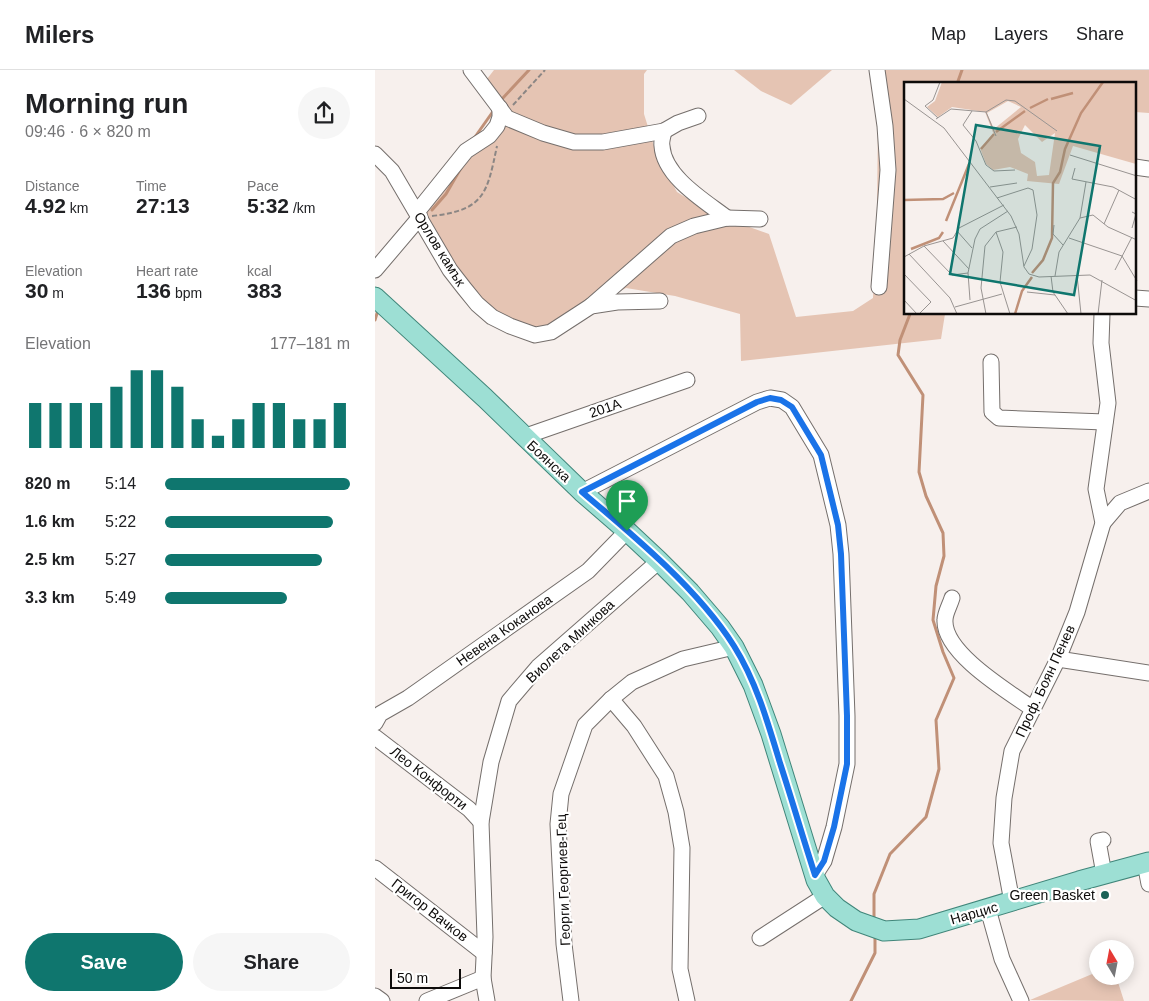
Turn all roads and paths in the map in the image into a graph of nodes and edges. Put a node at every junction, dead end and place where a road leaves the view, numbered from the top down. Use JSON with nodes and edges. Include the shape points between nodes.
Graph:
{"nodes":[{"id":1,"x":471,"y":70,"type":"edge"},
{"id":2,"x":545,"y":70,"type":"edge"},
{"id":3,"x":877,"y":70,"type":"edge"},
{"id":4,"x":503,"y":113,"type":"junction"},
{"id":5,"x":698,"y":116,"type":"dead end"},
{"id":6,"x":664,"y":131,"type":"junction"},
{"id":7,"x":499,"y":138,"type":"dead end"},
{"id":8,"x":375,"y":154,"type":"edge"},
{"id":9,"x":419,"y":214,"type":"junction"},
{"id":10,"x":727,"y":218,"type":"junction"},
{"id":11,"x":760,"y":219,"type":"dead end"},
{"id":12,"x":375,"y":270,"type":"edge"},
{"id":13,"x":879,"y":287,"type":"dead end"},
{"id":14,"x":375,"y":297,"type":"edge"},
{"id":15,"x":660,"y":301,"type":"dead end"},
{"id":16,"x":591,"y":306,"type":"junction"},
{"id":17,"x":1102,"y":315,"type":"edge"},
{"id":18,"x":991,"y":362,"type":"dead end"},
{"id":19,"x":687,"y":380,"type":"dead end"},
{"id":20,"x":1105,"y":422,"type":"junction"},
{"id":21,"x":523,"y":437,"type":"junction"},
{"id":22,"x":1149,"y":491,"type":"edge"},
{"id":23,"x":582,"y":492,"type":"junction"},
{"id":24,"x":1103,"y":524,"type":"junction"},
{"id":25,"x":627,"y":531,"type":"junction"},
{"id":26,"x":659,"y":561,"type":"junction"},
{"id":27,"x":952,"y":598,"type":"dead end"},
{"id":28,"x":734,"y":647,"type":"junction"},
{"id":29,"x":1058,"y":660,"type":"junction"},
{"id":30,"x":1149,"y":673,"type":"edge"},
{"id":31,"x":611,"y":699,"type":"junction"},
{"id":32,"x":1033,"y":710,"type":"junction"},
{"id":33,"x":376,"y":717,"type":"edge"},
{"id":34,"x":375,"y":737,"type":"edge"},
{"id":35,"x":481,"y":822,"type":"junction"},
{"id":36,"x":1103,"y":840,"type":"dead end"},
{"id":37,"x":1147,"y":863,"type":"edge"},
{"id":38,"x":375,"y":868,"type":"edge"},
{"id":39,"x":1105,"y":874,"type":"junction"},
{"id":40,"x":815,"y":875,"type":"junction"},
{"id":41,"x":1149,"y":884,"type":"edge"},
{"id":42,"x":825,"y":896,"type":"junction"},
{"id":43,"x":1012,"y":902,"type":"junction"},
{"id":44,"x":988,"y":909,"type":"junction"},
{"id":45,"x":884,"y":931,"type":"joint"},
{"id":46,"x":760,"y":938,"type":"dead end"},
{"id":47,"x":484,"y":953,"type":"junction"},
{"id":48,"x":483,"y":978,"type":"junction"},
{"id":49,"x":375,"y":996,"type":"edge"},
{"id":50,"x":382,"y":1001,"type":"edge"},
{"id":51,"x":427,"y":1001,"type":"edge"},
{"id":52,"x":487,"y":1001,"type":"edge"},
{"id":53,"x":571,"y":1001,"type":"edge"},
{"id":54,"x":687,"y":1001,"type":"edge"},
{"id":55,"x":1021,"y":1001,"type":"edge"}],
"edges":[{"from":1,"to":4,"type":"street"},
{"from":2,"to":4,"type":"path"},
{"from":3,"to":13,"type":"street","via":[[887,170]]},
{"from":4,"to":6,"type":"street","via":[[543,133],[574,142],[603,142]]},
{"from":4,"to":9,"type":"street","via":[[489,136],[466,151]]},
{"from":5,"to":6,"type":"street"},
{"from":6,"to":10,"type":"street","via":[[661,145],[666,163],[686,186]]},
{"from":7,"to":9,"type":"path","via":[[489,184],[479,201],[451,214]]},
{"from":8,"to":9,"type":"street","name":"Орлов камък","via":[[392,171]]},
{"from":9,"to":12,"type":"street"},
{"from":9,"to":16,"type":"street","name":"Орлов камък","via":[[450,270],[477,304],[501,322],[535,335],[551,332]]},
{"from":10,"to":11,"type":"street"},
{"from":10,"to":16,"type":"street","via":[[671,236]]},
{"from":14,"to":21,"type":"main road","name":"Боянска"},
{"from":15,"to":16,"type":"street","name":"Орлов камък"},
{"from":17,"to":20,"type":"street","name":"Проф. Боян Пенев","via":[[1101,343],[1108,403]]},
{"from":18,"to":20,"type":"street","via":[[992,412],[999,418]]},
{"from":19,"to":21,"type":"street","name":"201А"},
{"from":20,"to":24,"type":"street","name":"Проф. Боян Пенев","via":[[1096,489]]},
{"from":21,"to":23,"type":"main road","name":"Боянска"},
{"from":22,"to":24,"type":"street","via":[[1120,502]]},
{"from":23,"to":25,"type":"main road","name":"Боянска"},
{"from":23,"to":40,"type":"street","via":[[757,402],[770,398],[792,407],[821,455],[838,525],[841,554],[847,764],[824,861]]},
{"from":24,"to":29,"type":"street","name":"Проф. Боян Пенев","via":[[1077,612]]},
{"from":25,"to":26,"type":"main road","name":"Боянска"},
{"from":25,"to":33,"type":"street","name":"Невена Коканова","via":[[588,571],[408,698]]},
{"from":26,"to":28,"type":"main road","name":"Боянска","via":[[690,592]]},
{"from":26,"to":35,"type":"street","name":"Виолета Минкова","via":[[538,667],[509,701],[491,762]]},
{"from":27,"to":32,"type":"street","via":[[945,621],[959,654]]},
{"from":28,"to":31,"type":"street","name":"Георги Георгиев-Гец","via":[[683,659],[632,682]]},
{"from":28,"to":40,"type":"main road","name":"Боянска","via":[[753,685],[771,734]]},
{"from":29,"to":30,"type":"street"},
{"from":29,"to":32,"type":"street","name":"Проф. Боян Пенев"},
{"from":31,"to":53,"type":"street","name":"Георги Георгиев-Гец","via":[[585,725],[561,794],[558,824]]},
{"from":31,"to":54,"type":"street","via":[[634,726],[666,776],[676,812],[682,848],[680,969]]},
{"from":32,"to":43,"type":"street","name":"Проф. Боян Пенев","via":[[1012,751],[1003,798],[1001,843]]},
{"from":34,"to":35,"type":"street","name":"Лео Конфорти","via":[[469,809]]},
{"from":35,"to":47,"type":"street","name":"Виолета Минкова"},
{"from":36,"to":39,"type":"street","via":[[1097,841]]},
{"from":37,"to":39,"type":"main road","name":"Нарцис"},
{"from":37,"to":41,"type":"street"},
{"from":38,"to":47,"type":"street","name":"Григор Вачков"},
{"from":39,"to":43,"type":"main road","name":"Нарцис"},
{"from":40,"to":42,"type":"main road","name":"Боянска"},
{"from":42,"to":45,"type":"main road","name":"Боянска","via":[[856,921]]},
{"from":42,"to":46,"type":"street"},
{"from":43,"to":44,"type":"main road","name":"Нарцис"},
{"from":44,"to":45,"type":"main road","name":"Нарцис","via":[[919,929]]},
{"from":44,"to":55,"type":"street","via":[[1002,959]]},
{"from":47,"to":48,"type":"street","name":"Виолета Минкова"},
{"from":48,"to":51,"type":"street"},
{"from":48,"to":52,"type":"street","name":"Виолета Минкова"},
{"from":49,"to":50,"type":"street"}]}
